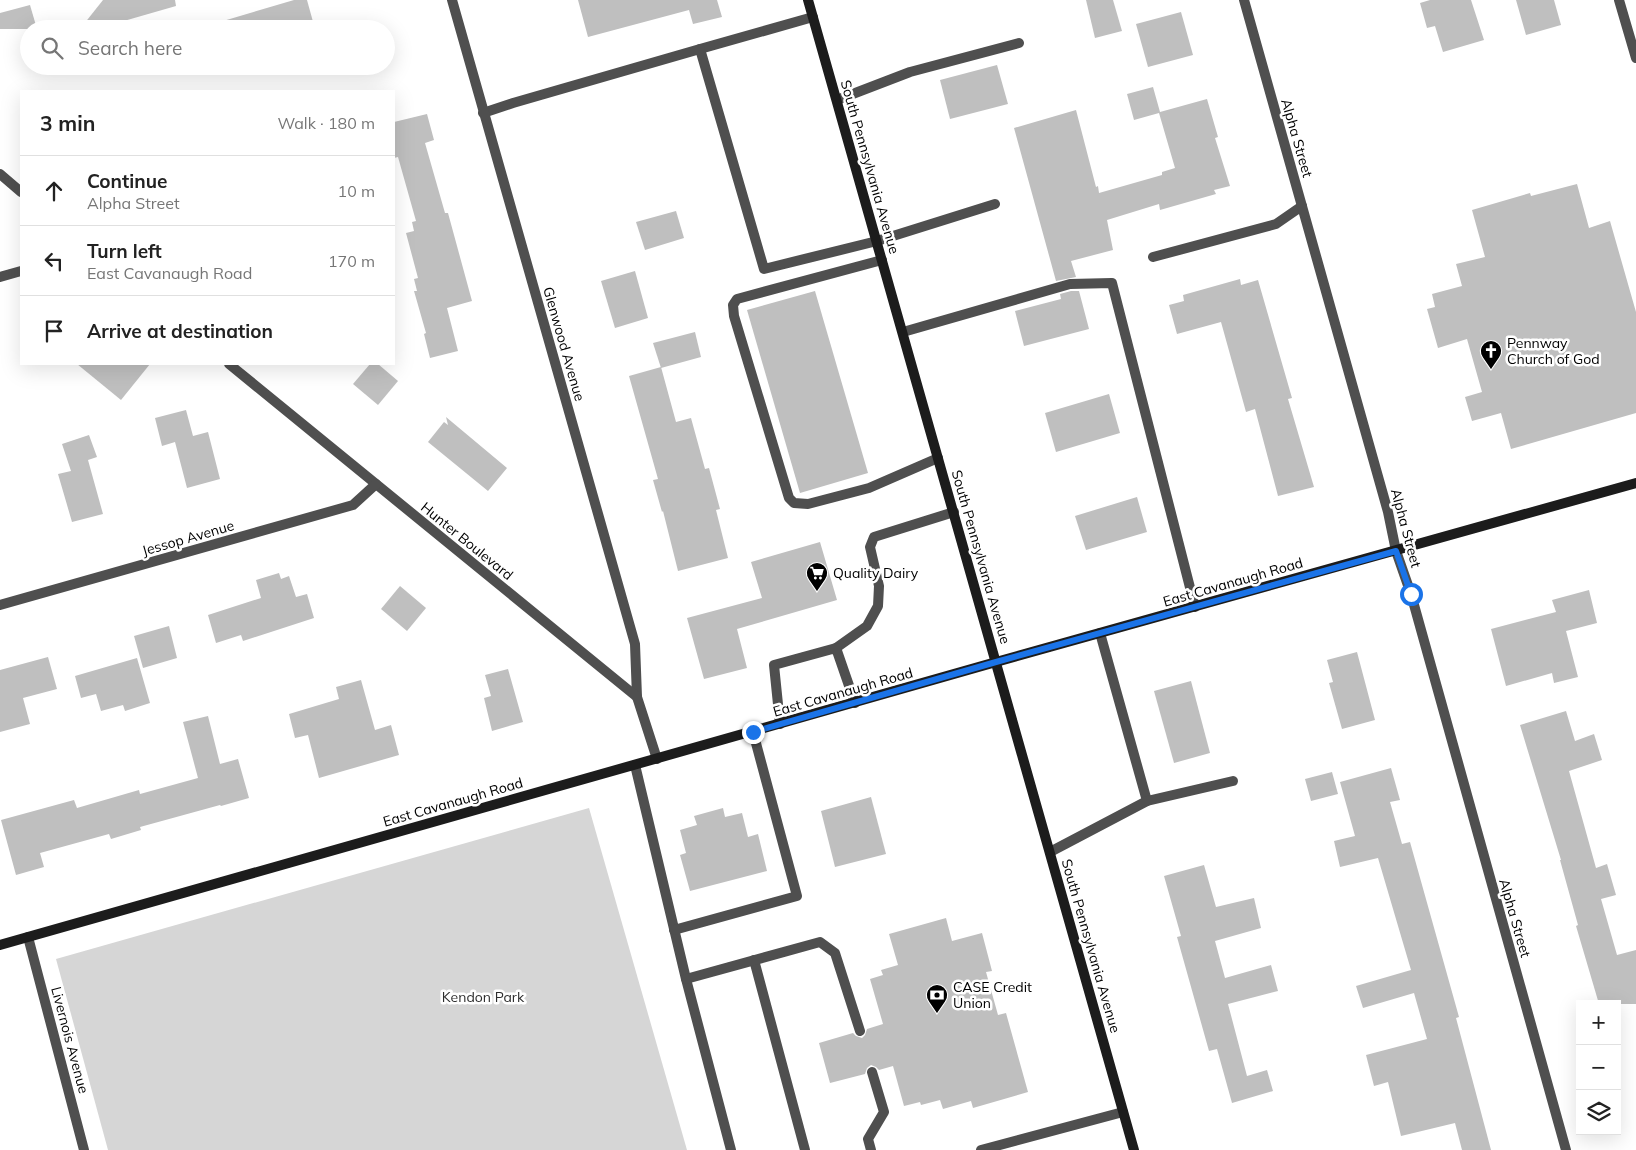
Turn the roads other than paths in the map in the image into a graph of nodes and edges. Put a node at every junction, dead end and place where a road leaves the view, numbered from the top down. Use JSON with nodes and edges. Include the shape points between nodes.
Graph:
{"nodes":[{"id":1,"x":452,"y":0,"type":"edge"},
{"id":2,"x":808,"y":0,"type":"edge"},
{"id":3,"x":1244,"y":0,"type":"edge"},
{"id":4,"x":1619,"y":0,"type":"edge"},
{"id":5,"x":813,"y":17,"type":"junction"},
{"id":6,"x":1019,"y":44,"type":"dead end"},
{"id":7,"x":700,"y":49,"type":"junction"},
{"id":8,"x":1636,"y":58,"type":"edge"},
{"id":9,"x":837,"y":100,"type":"junction"},
{"id":10,"x":483,"y":114,"type":"junction"},
{"id":11,"x":0,"y":174,"type":"edge"},
{"id":12,"x":20,"y":191,"type":"edge"},
{"id":13,"x":995,"y":204,"type":"dead end"},
{"id":14,"x":1302,"y":206,"type":"junction"},
{"id":15,"x":877,"y":242,"type":"junction"},
{"id":16,"x":1153,"y":257,"type":"dead end"},
{"id":17,"x":882,"y":260,"type":"junction"},
{"id":18,"x":20,"y":271,"type":"edge"},
{"id":19,"x":0,"y":277,"type":"edge"},
{"id":20,"x":902,"y":332,"type":"junction"},
{"id":21,"x":230,"y":365,"type":"edge"},
{"id":22,"x":938,"y":458,"type":"junction"},
{"id":23,"x":1636,"y":483,"type":"edge"},
{"id":24,"x":376,"y":484,"type":"junction"},
{"id":25,"x":954,"y":512,"type":"junction"},
{"id":26,"x":1396,"y":551,"type":"junction"},
{"id":27,"x":0,"y":605,"type":"edge"},
{"id":28,"x":1195,"y":607,"type":"junction"},
{"id":29,"x":1100,"y":633,"type":"junction"},
{"id":30,"x":836,"y":648,"type":"junction"},
{"id":31,"x":996,"y":662,"type":"junction"},
{"id":32,"x":637,"y":698,"type":"junction"},
{"id":33,"x":855,"y":703,"type":"junction"},
{"id":34,"x":780,"y":724,"type":"junction"},
{"id":35,"x":753,"y":732,"type":"junction"},
{"id":36,"x":657,"y":759,"type":"junction"},
{"id":37,"x":635,"y":765,"type":"junction"},
{"id":38,"x":1232,"y":780,"type":"dead end"},
{"id":39,"x":1147,"y":800,"type":"junction"},
{"id":40,"x":1050,"y":852,"type":"junction"},
{"id":41,"x":674,"y":930,"type":"junction"},
{"id":42,"x":28,"y":937,"type":"junction"},
{"id":43,"x":0,"y":945,"type":"edge"},
{"id":44,"x":754,"y":960,"type":"junction"},
{"id":45,"x":686,"y":979,"type":"junction"},
{"id":46,"x":860,"y":1031,"type":"dead end"},
{"id":47,"x":872,"y":1072,"type":"dead end"},
{"id":48,"x":1123,"y":1112,"type":"junction"},
{"id":49,"x":84,"y":1150,"type":"edge"},
{"id":50,"x":731,"y":1150,"type":"edge"},
{"id":51,"x":805,"y":1150,"type":"edge"},
{"id":52,"x":871,"y":1150,"type":"edge"},
{"id":53,"x":981,"y":1150,"type":"edge"},
{"id":54,"x":1134,"y":1150,"type":"edge"},
{"id":55,"x":1566,"y":1150,"type":"edge"}],
"edges":[{"from":1,"to":10,"type":"street","name":"Glenwood Avenue"},
{"from":2,"to":5,"type":"street","name":"South Pennsylvania Avenue"},
{"from":3,"to":14,"type":"street","name":"Alpha Street"},
{"from":4,"to":8,"type":"street"},
{"from":5,"to":7,"type":"street"},
{"from":5,"to":9,"type":"street","name":"South Pennsylvania Avenue"},
{"from":6,"to":9,"type":"street","via":[[910,72]]},
{"from":7,"to":10,"type":"street"},
{"from":7,"to":15,"type":"street","via":[[764,269]]},
{"from":9,"to":15,"type":"street","name":"South Pennsylvania Avenue"},
{"from":10,"to":32,"type":"street","name":"Glenwood Avenue","via":[[635,644]]},
{"from":11,"to":12,"type":"street"},
{"from":13,"to":15,"type":"street"},
{"from":14,"to":16,"type":"street","via":[[1276,224]]},
{"from":14,"to":26,"type":"street","name":"Alpha Street","via":[[1388,512]]},
{"from":15,"to":17,"type":"street","name":"South Pennsylvania Avenue"},
{"from":17,"to":20,"type":"street","name":"South Pennsylvania Avenue"},
{"from":17,"to":22,"type":"street","via":[[737,299],[733,305],[734,316],[789,498],[794,503],[808,504],[869,488]]},
{"from":18,"to":19,"type":"street"},
{"from":20,"to":22,"type":"street","name":"South Pennsylvania Avenue"},
{"from":20,"to":28,"type":"street","via":[[1070,284],[1112,283]]},
{"from":21,"to":24,"type":"street","name":"Hunter Boulevard"},
{"from":22,"to":25,"type":"street","name":"South Pennsylvania Avenue"},
{"from":23,"to":26,"type":"street","name":"East Cavanaugh Road"},
{"from":24,"to":27,"type":"street","name":"Jessop Avenue","via":[[353,506]]},
{"from":24,"to":32,"type":"street","name":"Hunter Boulevard"},
{"from":25,"to":30,"type":"street","via":[[874,537],[870,547],[879,586],[878,606],[867,626]]},
{"from":25,"to":31,"type":"street","name":"South Pennsylvania Avenue"},
{"from":26,"to":28,"type":"street","name":"East Cavanaugh Road"},
{"from":26,"to":55,"type":"street","name":"Alpha Street","via":[[1411,594]]},
{"from":28,"to":29,"type":"street","name":"East Cavanaugh Road"},
{"from":29,"to":31,"type":"street","name":"East Cavanaugh Road"},
{"from":29,"to":39,"type":"street"},
{"from":30,"to":33,"type":"street"},
{"from":30,"to":34,"type":"street","via":[[774,665]]},
{"from":31,"to":33,"type":"street","name":"East Cavanaugh Road"},
{"from":31,"to":40,"type":"street","name":"South Pennsylvania Avenue"},
{"from":32,"to":36,"type":"street"},
{"from":33,"to":34,"type":"street","name":"East Cavanaugh Road"},
{"from":34,"to":35,"type":"street","name":"East Cavanaugh Road"},
{"from":35,"to":36,"type":"street","name":"East Cavanaugh Road"},
{"from":35,"to":41,"type":"street","via":[[797,896]]},
{"from":36,"to":37,"type":"street","name":"East Cavanaugh Road"},
{"from":37,"to":41,"type":"street"},
{"from":37,"to":42,"type":"street","name":"East Cavanaugh Road"},
{"from":38,"to":39,"type":"street"},
{"from":39,"to":40,"type":"street"},
{"from":40,"to":48,"type":"street","name":"South Pennsylvania Avenue"},
{"from":41,"to":45,"type":"street"},
{"from":42,"to":43,"type":"street","name":"East Cavanaugh Road"},
{"from":42,"to":49,"type":"street","name":"Livernois Avenue"},
{"from":44,"to":45,"type":"street"},
{"from":44,"to":46,"type":"street","via":[[820,942],[835,953]]},
{"from":44,"to":51,"type":"street"},
{"from":45,"to":50,"type":"street"},
{"from":47,"to":52,"type":"street","via":[[884,1112],[868,1139]]},
{"from":48,"to":53,"type":"street"},
{"from":48,"to":54,"type":"street","name":"South Pennsylvania Avenue"}]}
